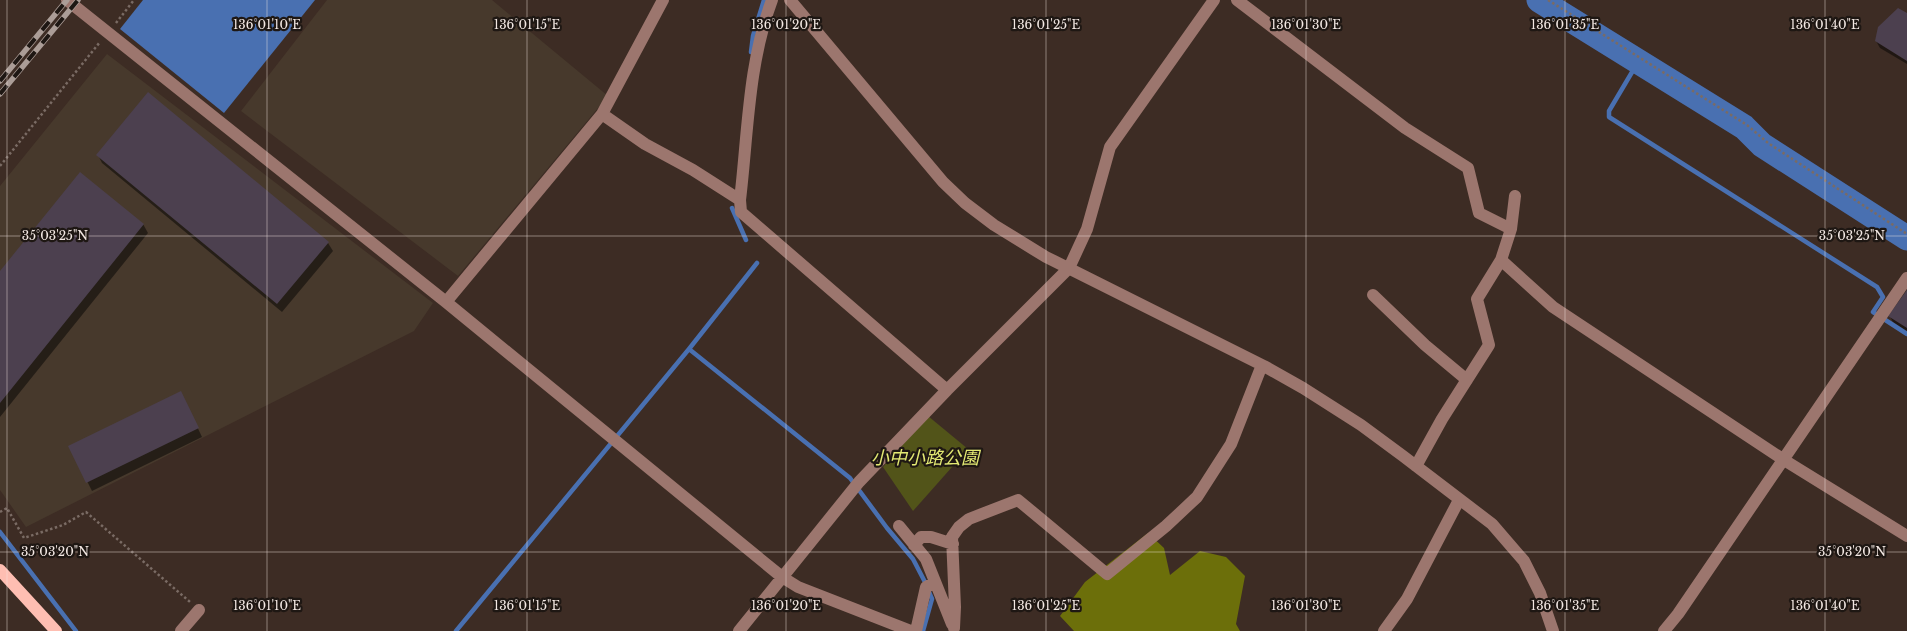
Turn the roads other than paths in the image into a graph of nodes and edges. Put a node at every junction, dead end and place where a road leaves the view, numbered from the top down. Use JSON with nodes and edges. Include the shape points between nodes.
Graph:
{"nodes":[{"id":1,"x":67,"y":0,"type":"edge"},
{"id":2,"x":663,"y":0,"type":"edge"},
{"id":3,"x":772,"y":0,"type":"edge"},
{"id":4,"x":790,"y":0,"type":"edge"},
{"id":5,"x":1214,"y":0,"type":"edge"},
{"id":6,"x":1237,"y":0,"type":"edge"},
{"id":7,"x":602,"y":114,"type":"junction"},
{"id":8,"x":1515,"y":196,"type":"dead end"},
{"id":9,"x":740,"y":200,"type":"junction"},
{"id":10,"x":1511,"y":230,"type":"junction"},
{"id":11,"x":1501,"y":260,"type":"junction"},
{"id":12,"x":1069,"y":268,"type":"junction"},
{"id":13,"x":1907,"y":278,"type":"edge"},
{"id":14,"x":1373,"y":295,"type":"dead end"},
{"id":15,"x":446,"y":302,"type":"junction"},
{"id":16,"x":1262,"y":365,"type":"junction"},
{"id":17,"x":1467,"y":380,"type":"junction"},
{"id":18,"x":947,"y":390,"type":"junction"},
{"id":19,"x":1784,"y":460,"type":"junction"},
{"id":20,"x":1416,"y":466,"type":"junction"},
{"id":21,"x":1459,"y":500,"type":"junction"},
{"id":22,"x":898,"y":526,"type":"dead end"},
{"id":23,"x":1907,"y":536,"type":"edge"},
{"id":24,"x":953,"y":544,"type":"junction"},
{"id":25,"x":914,"y":545,"type":"junction"},
{"id":26,"x":0,"y":570,"type":"edge"},
{"id":27,"x":782,"y":577,"type":"junction"},
{"id":28,"x":935,"y":582,"type":"junction"},
{"id":29,"x":199,"y":610,"type":"road end"},
{"id":30,"x":954,"y":629,"type":"edge"},
{"id":31,"x":56,"y":631,"type":"edge"},
{"id":32,"x":181,"y":631,"type":"edge"},
{"id":33,"x":739,"y":631,"type":"edge"},
{"id":34,"x":911,"y":631,"type":"edge"},
{"id":35,"x":916,"y":631,"type":"edge"},
{"id":36,"x":1384,"y":631,"type":"edge"},
{"id":37,"x":1553,"y":631,"type":"edge"},
{"id":38,"x":1664,"y":631,"type":"edge"}],
"edges":[{"from":1,"to":15,"type":"street"},
{"from":2,"to":7,"type":"street"},
{"from":3,"to":9,"type":"street","via":[[759,40],[752,78]]},
{"from":4,"to":12,"type":"street","via":[[943,182],[994,225]]},
{"from":5,"to":12,"type":"street","via":[[1110,147],[1087,229]]},
{"from":6,"to":10,"type":"street","via":[[1405,128],[1468,168],[1479,213]]},
{"from":7,"to":9,"type":"street","via":[[645,144]]},
{"from":7,"to":15,"type":"street"},
{"from":8,"to":10,"type":"street"},
{"from":9,"to":18,"type":"street","via":[[741,212],[752,223]]},
{"from":10,"to":11,"type":"street"},
{"from":11,"to":17,"type":"street","via":[[1477,299],[1489,345]]},
{"from":11,"to":19,"type":"street","via":[[1553,307]]},
{"from":12,"to":16,"type":"street"},
{"from":12,"to":18,"type":"street"},
{"from":13,"to":19,"type":"street"},
{"from":14,"to":17,"type":"street","via":[[1424,345]]},
{"from":15,"to":27,"type":"street"},
{"from":16,"to":20,"type":"street","via":[[1361,425]]},
{"from":16,"to":24,"type":"street","via":[[1231,444],[1197,497],[1107,574],[1018,500],[969,519],[952,537]]},
{"from":17,"to":20,"type":"street"},
{"from":18,"to":27,"type":"street","via":[[859,482]]},
{"from":19,"to":23,"type":"street"},
{"from":19,"to":38,"type":"street"},
{"from":20,"to":21,"type":"street"},
{"from":21,"to":36,"type":"street","via":[[1407,599]]},
{"from":21,"to":37,"type":"street","via":[[1492,524],[1524,562],[1540,593]]},
{"from":22,"to":25,"type":"street"},
{"from":24,"to":25,"type":"street","via":[[921,537]]},
{"from":24,"to":30,"type":"street"},
{"from":25,"to":28,"type":"street","via":[[926,559]]},
{"from":26,"to":31,"type":"main road"},
{"from":27,"to":33,"type":"street"},
{"from":27,"to":34,"type":"street","via":[[798,587]]},
{"from":28,"to":30,"type":"street"},
{"from":28,"to":35,"type":"street","via":[[926,587]]},
{"from":29,"to":32,"type":"street"}]}
